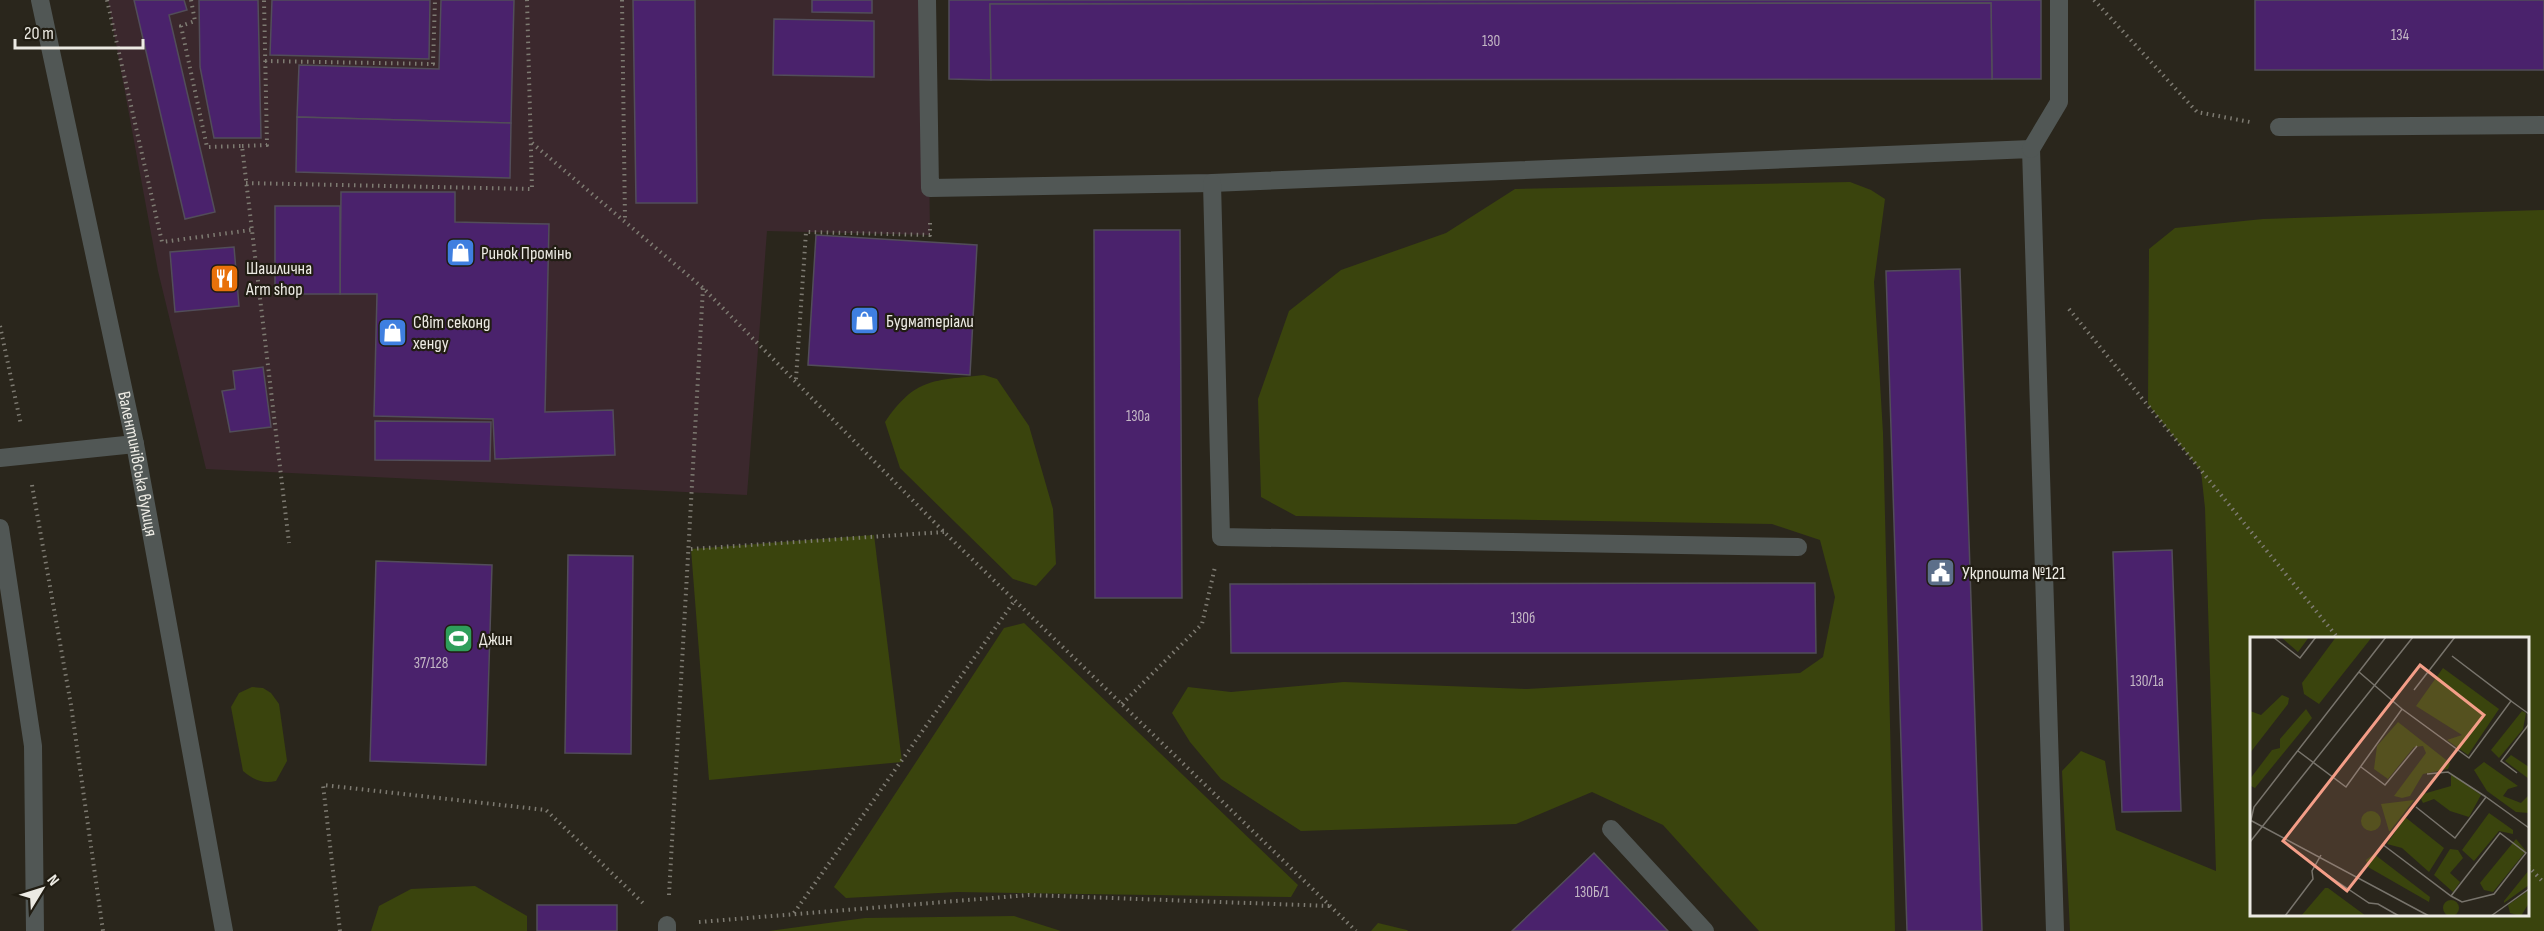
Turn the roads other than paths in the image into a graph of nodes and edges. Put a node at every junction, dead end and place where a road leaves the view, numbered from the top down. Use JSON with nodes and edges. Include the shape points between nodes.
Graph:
{"nodes":[{"id":1,"x":40,"y":0,"type":"edge"},
{"id":2,"x":927,"y":0,"type":"edge"},
{"id":3,"x":2059,"y":0,"type":"edge"},
{"id":4,"x":2544,"y":125,"type":"edge"},
{"id":5,"x":2279,"y":127,"type":"road end"},
{"id":6,"x":2031,"y":149,"type":"junction"},
{"id":7,"x":1212,"y":183,"type":"junction"},
{"id":8,"x":135,"y":444,"type":"junction"},
{"id":9,"x":0,"y":458,"type":"edge"},
{"id":10,"x":0,"y":528,"type":"edge"},
{"id":11,"x":1798,"y":547,"type":"dead end"},
{"id":12,"x":1611,"y":829,"type":"dead end"},
{"id":13,"x":35,"y":931,"type":"edge"},
{"id":14,"x":224,"y":931,"type":"edge"},
{"id":15,"x":1705,"y":931,"type":"edge"},
{"id":16,"x":2055,"y":931,"type":"edge"}],
"edges":[{"from":1,"to":8,"type":"street","name":"Валентинівська вулиця"},
{"from":2,"to":7,"type":"street","via":[[930,188]]},
{"from":3,"to":6,"type":"street","via":[[2059,102]]},
{"from":4,"to":5,"type":"street"},
{"from":6,"to":7,"type":"street"},
{"from":6,"to":16,"type":"street"},
{"from":7,"to":11,"type":"street","via":[[1221,537]]},
{"from":8,"to":9,"type":"street"},
{"from":8,"to":14,"type":"street","name":"Валентинівська вулиця"},
{"from":10,"to":13,"type":"street","via":[[33,746]]},
{"from":12,"to":15,"type":"street"}]}
